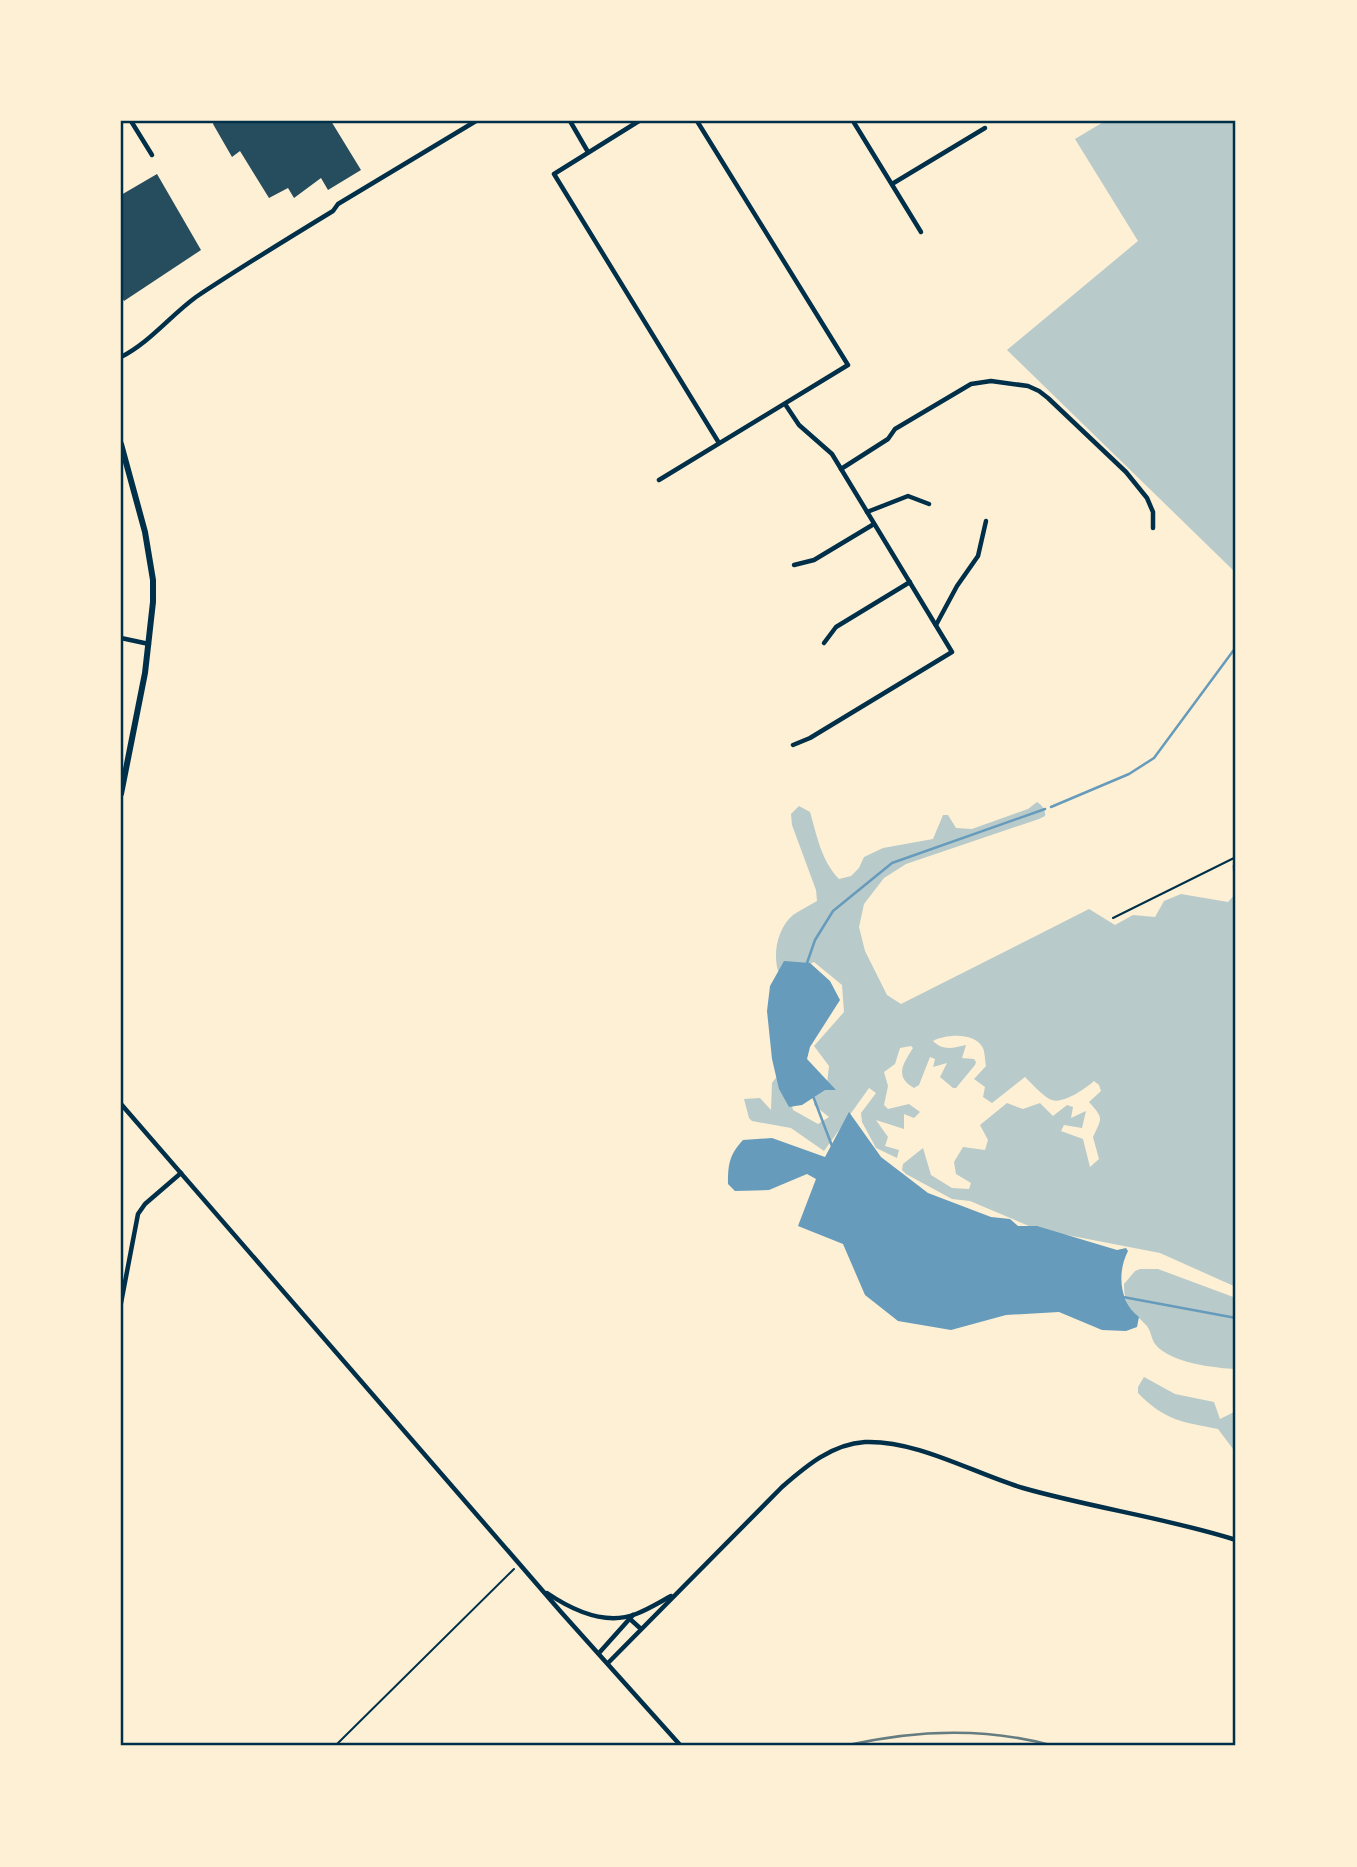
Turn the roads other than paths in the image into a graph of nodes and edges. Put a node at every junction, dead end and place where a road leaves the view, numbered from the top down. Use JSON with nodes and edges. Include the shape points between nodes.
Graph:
{"nodes":[{"id":1,"x":131,"y":121,"type":"edge"},
{"id":2,"x":476,"y":121,"type":"edge"},
{"id":3,"x":570,"y":121,"type":"edge"},
{"id":4,"x":639,"y":121,"type":"edge"},
{"id":5,"x":697,"y":121,"type":"edge"},
{"id":6,"x":853,"y":121,"type":"edge"},
{"id":7,"x":985,"y":128,"type":"dead end"},
{"id":8,"x":588,"y":152,"type":"junction"},
{"id":9,"x":152,"y":155,"type":"dead end"},
{"id":10,"x":892,"y":184,"type":"junction"},
{"id":11,"x":921,"y":232,"type":"dead end"},
{"id":12,"x":121,"y":357,"type":"edge"},
{"id":13,"x":785,"y":404,"type":"junction"},
{"id":14,"x":719,"y":443,"type":"junction"},
{"id":15,"x":121,"y":444,"type":"edge"},
{"id":16,"x":841,"y":470,"type":"junction"},
{"id":17,"x":660,"y":480,"type":"dead end"},
{"id":18,"x":929,"y":504,"type":"dead end"},
{"id":19,"x":867,"y":512,"type":"junction"},
{"id":20,"x":986,"y":521,"type":"dead end"},
{"id":21,"x":874,"y":524,"type":"junction"},
{"id":22,"x":1153,"y":528,"type":"dead end"},
{"id":23,"x":794,"y":565,"type":"dead end"},
{"id":24,"x":909,"y":582,"type":"junction"},
{"id":25,"x":936,"y":625,"type":"junction"},
{"id":26,"x":121,"y":638,"type":"edge"},
{"id":27,"x":824,"y":643,"type":"dead end"},
{"id":28,"x":149,"y":644,"type":"junction"},
{"id":29,"x":793,"y":745,"type":"dead end"},
{"id":30,"x":121,"y":794,"type":"edge"},
{"id":31,"x":121,"y":1104,"type":"edge"},
{"id":32,"x":181,"y":1173,"type":"junction"},
{"id":33,"x":121,"y":1303,"type":"edge"},
{"id":34,"x":1236,"y":1540,"type":"edge"},
{"id":35,"x":542,"y":1590,"type":"junction"},
{"id":36,"x":678,"y":1592,"type":"junction"},
{"id":37,"x":632,"y":1617,"type":"junction"},
{"id":38,"x":642,"y":1629,"type":"junction"},
{"id":39,"x":599,"y":1653,"type":"junction"},
{"id":40,"x":608,"y":1663,"type":"junction"},
{"id":41,"x":681,"y":1746,"type":"edge"}],
"edges":[{"from":1,"to":9,"type":"street"},
{"from":2,"to":12,"type":"street","via":[[195,298]]},
{"from":3,"to":8,"type":"street"},
{"from":4,"to":8,"type":"street"},
{"from":5,"to":13,"type":"street","via":[[848,365]]},
{"from":6,"to":10,"type":"street"},
{"from":7,"to":10,"type":"street"},
{"from":8,"to":14,"type":"street","via":[[554,174]]},
{"from":10,"to":11,"type":"street"},
{"from":13,"to":14,"type":"street"},
{"from":13,"to":16,"type":"street"},
{"from":14,"to":17,"type":"street"},
{"from":15,"to":28,"type":"street","via":[[150,556],[153,602]]},
{"from":16,"to":19,"type":"street"},
{"from":16,"to":22,"type":"street","via":[[888,439],[895,429],[971,384],[991,381],[1028,386],[1048,398],[1126,472],[1147,498]]},
{"from":18,"to":19,"type":"street","via":[[908,496]]},
{"from":19,"to":21,"type":"street"},
{"from":20,"to":25,"type":"street","via":[[978,556]]},
{"from":21,"to":23,"type":"street","via":[[814,560]]},
{"from":21,"to":24,"type":"street"},
{"from":24,"to":25,"type":"street"},
{"from":24,"to":27,"type":"street","via":[[836,627]]},
{"from":25,"to":29,"type":"street","via":[[952,652]]},
{"from":26,"to":28,"type":"street"},
{"from":28,"to":30,"type":"street"},
{"from":31,"to":32,"type":"street"},
{"from":32,"to":33,"type":"street","via":[[138,1214]]},
{"from":32,"to":35,"type":"street"},
{"from":34,"to":36,"type":"street","via":[[1020,1487],[909,1446],[864,1442],[836,1449],[803,1468]]},
{"from":35,"to":37,"type":"street","via":[[589,1615]]},
{"from":35,"to":39,"type":"street"},
{"from":36,"to":37,"type":"street"},
{"from":36,"to":38,"type":"street"},
{"from":37,"to":38,"type":"street"},
{"from":37,"to":39,"type":"street"},
{"from":38,"to":40,"type":"street"},
{"from":39,"to":40,"type":"street"},
{"from":40,"to":41,"type":"street"}]}
